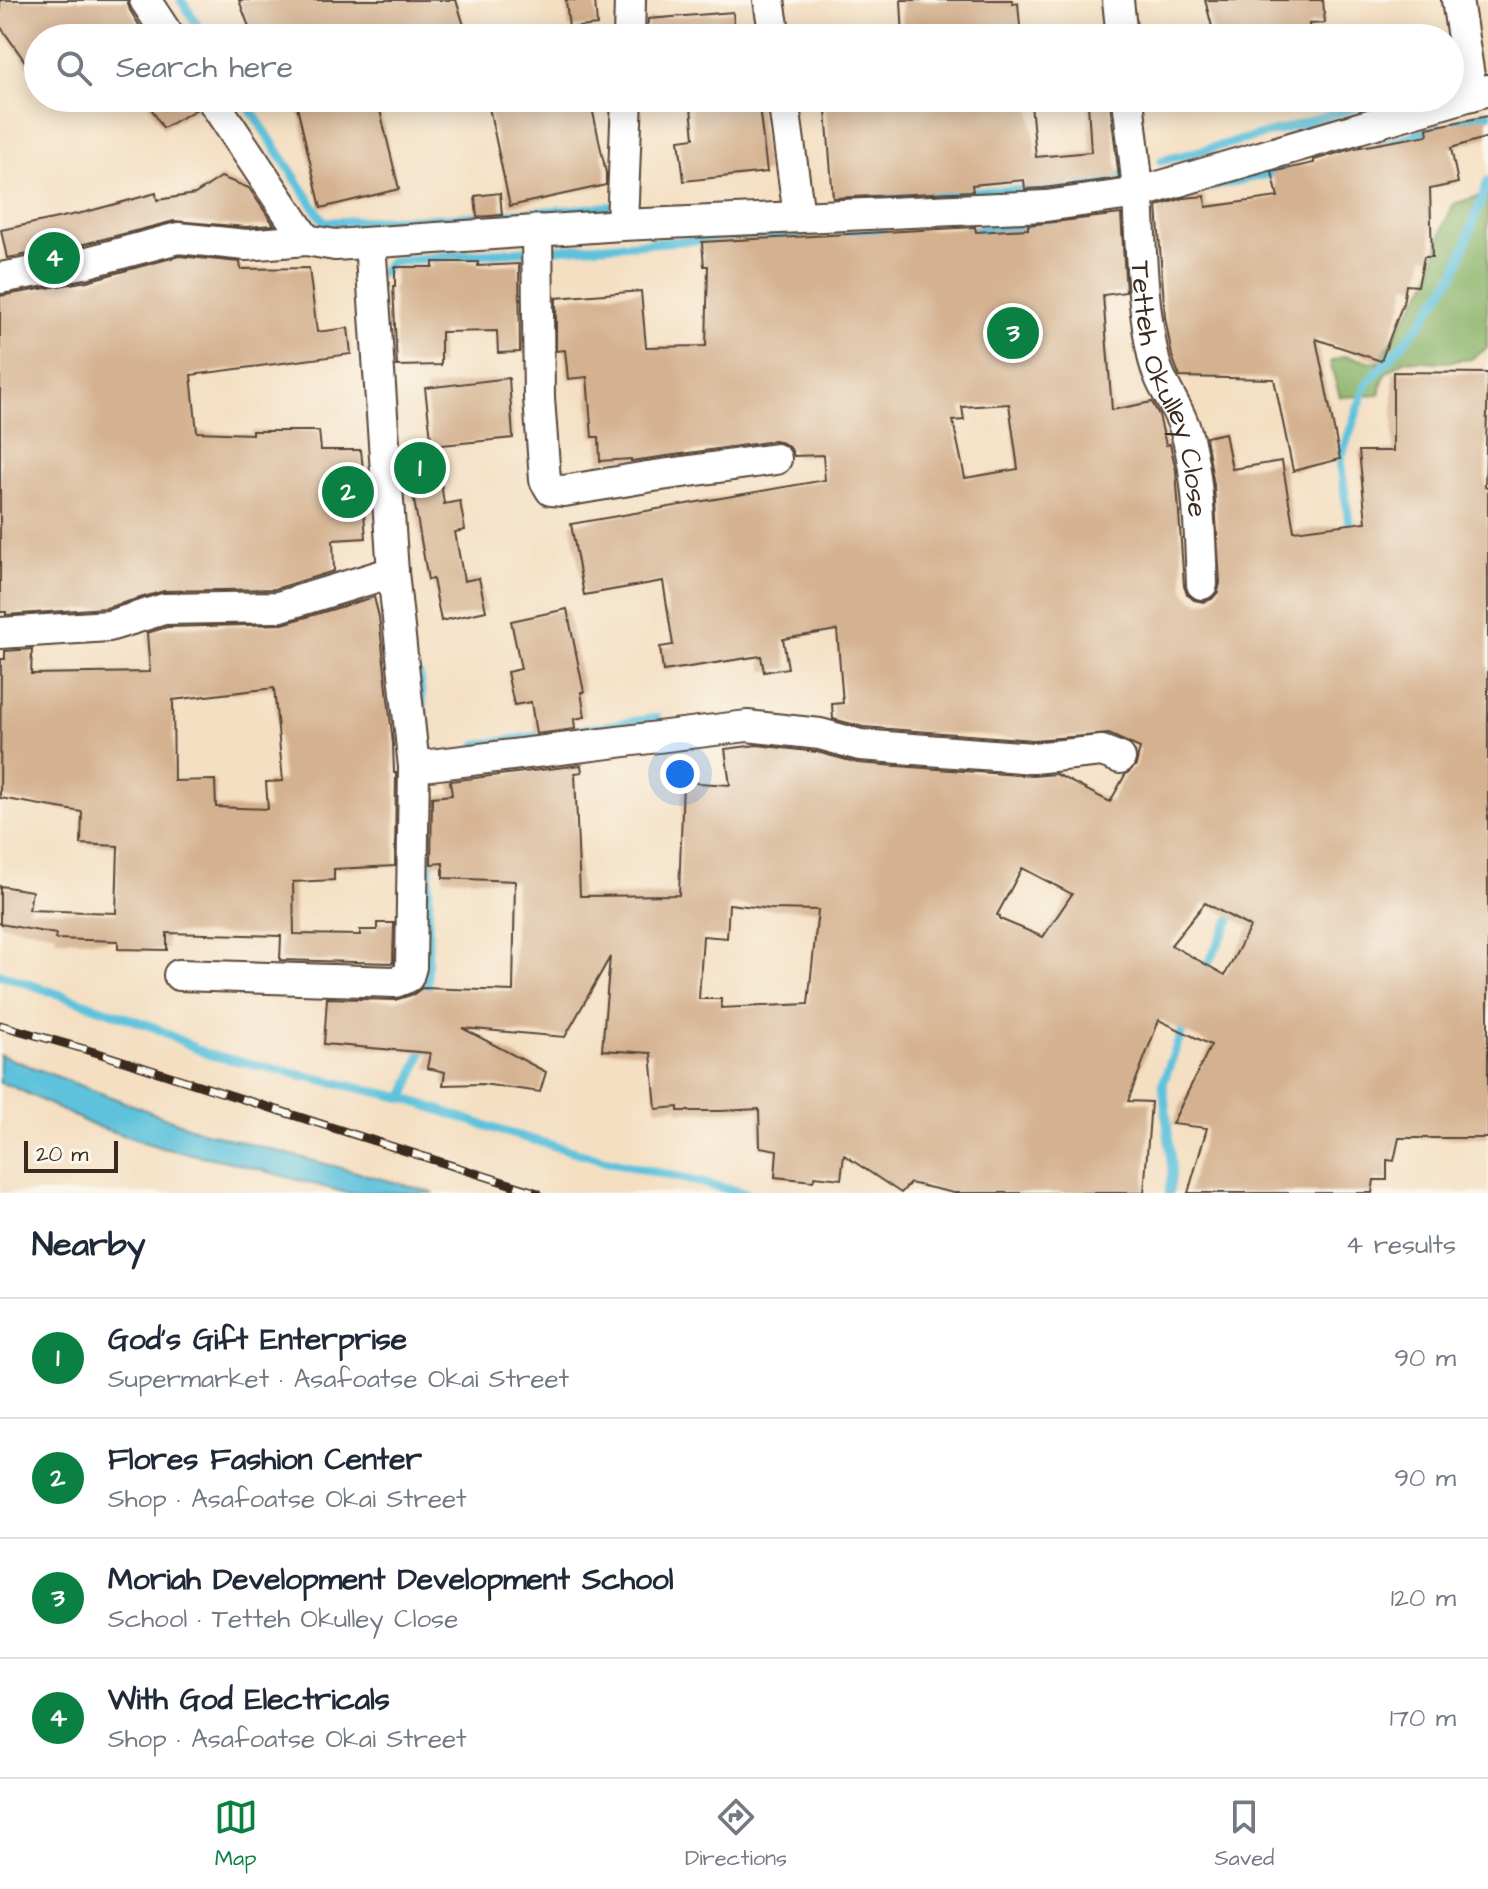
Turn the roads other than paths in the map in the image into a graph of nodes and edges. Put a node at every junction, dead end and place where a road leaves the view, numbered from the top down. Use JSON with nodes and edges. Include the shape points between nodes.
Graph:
{"nodes":[{"id":1,"x":145,"y":0,"type":"edge"},
{"id":2,"x":630,"y":0,"type":"edge"},
{"id":3,"x":769,"y":0,"type":"edge"},
{"id":4,"x":1118,"y":0,"type":"edge"},
{"id":5,"x":1457,"y":0,"type":"edge"},
{"id":6,"x":161,"y":24,"type":"edge"},
{"id":7,"x":629,"y":24,"type":"edge"},
{"id":8,"x":773,"y":24,"type":"edge"},
{"id":9,"x":1121,"y":24,"type":"edge"},
{"id":10,"x":1463,"y":24,"type":"edge"},
{"id":11,"x":1464,"y":28,"type":"edge"},
{"id":12,"x":1480,"y":93,"type":"edge"},
{"id":13,"x":220,"y":112,"type":"edge"},
{"id":14,"x":626,"y":112,"type":"edge"},
{"id":15,"x":785,"y":112,"type":"edge"},
{"id":16,"x":1129,"y":112,"type":"edge"},
{"id":17,"x":1415,"y":112,"type":"edge"},
{"id":18,"x":1138,"y":193,"type":"junction"},
{"id":19,"x":799,"y":216,"type":"junction"},
{"id":20,"x":622,"y":225,"type":"junction"},
{"id":21,"x":537,"y":230,"type":"junction"},
{"id":22,"x":306,"y":240,"type":"junction"},
{"id":23,"x":370,"y":243,"type":"junction"},
{"id":24,"x":0,"y":278,"type":"edge"},
{"id":25,"x":776,"y":459,"type":"dead end"},
{"id":26,"x":393,"y":572,"type":"junction"},
{"id":27,"x":1202,"y":584,"type":"dead end"},
{"id":28,"x":0,"y":633,"type":"edge"},
{"id":29,"x":1120,"y":758,"type":"dead end"},
{"id":30,"x":414,"y":767,"type":"junction"},
{"id":31,"x":179,"y":975,"type":"dead end"}],
"edges":[{"from":1,"to":6,"type":"street"},
{"from":2,"to":7,"type":"street"},
{"from":3,"to":8,"type":"street"},
{"from":4,"to":9,"type":"street"},
{"from":5,"to":10,"type":"street"},
{"from":11,"to":12,"type":"street"},
{"from":13,"to":22,"type":"street"},
{"from":14,"to":20,"type":"street"},
{"from":15,"to":19,"type":"street"},
{"from":16,"to":18,"type":"street","name":"Tetteh Okulley Close"},
{"from":17,"to":18,"type":"street"},
{"from":18,"to":19,"type":"street","via":[[1046,206]]},
{"from":18,"to":27,"type":"street","name":"Tetteh Okulley Close","via":[[1154,358],[1186,430]]},
{"from":19,"to":20,"type":"street"},
{"from":20,"to":21,"type":"street"},
{"from":21,"to":23,"type":"street"},
{"from":21,"to":25,"type":"street","via":[[539,398],[545,480],[551,490]]},
{"from":22,"to":23,"type":"street"},
{"from":22,"to":24,"type":"street","via":[[246,245],[178,238]]},
{"from":23,"to":26,"type":"street"},
{"from":26,"to":28,"type":"street","via":[[278,607],[164,609],[109,626]]},
{"from":26,"to":30,"type":"street"},
{"from":29,"to":30,"type":"street","via":[[1102,751],[1033,758],[860,745],[820,734],[747,726]]},
{"from":30,"to":31,"type":"street","via":[[408,977],[395,982]]}]}
